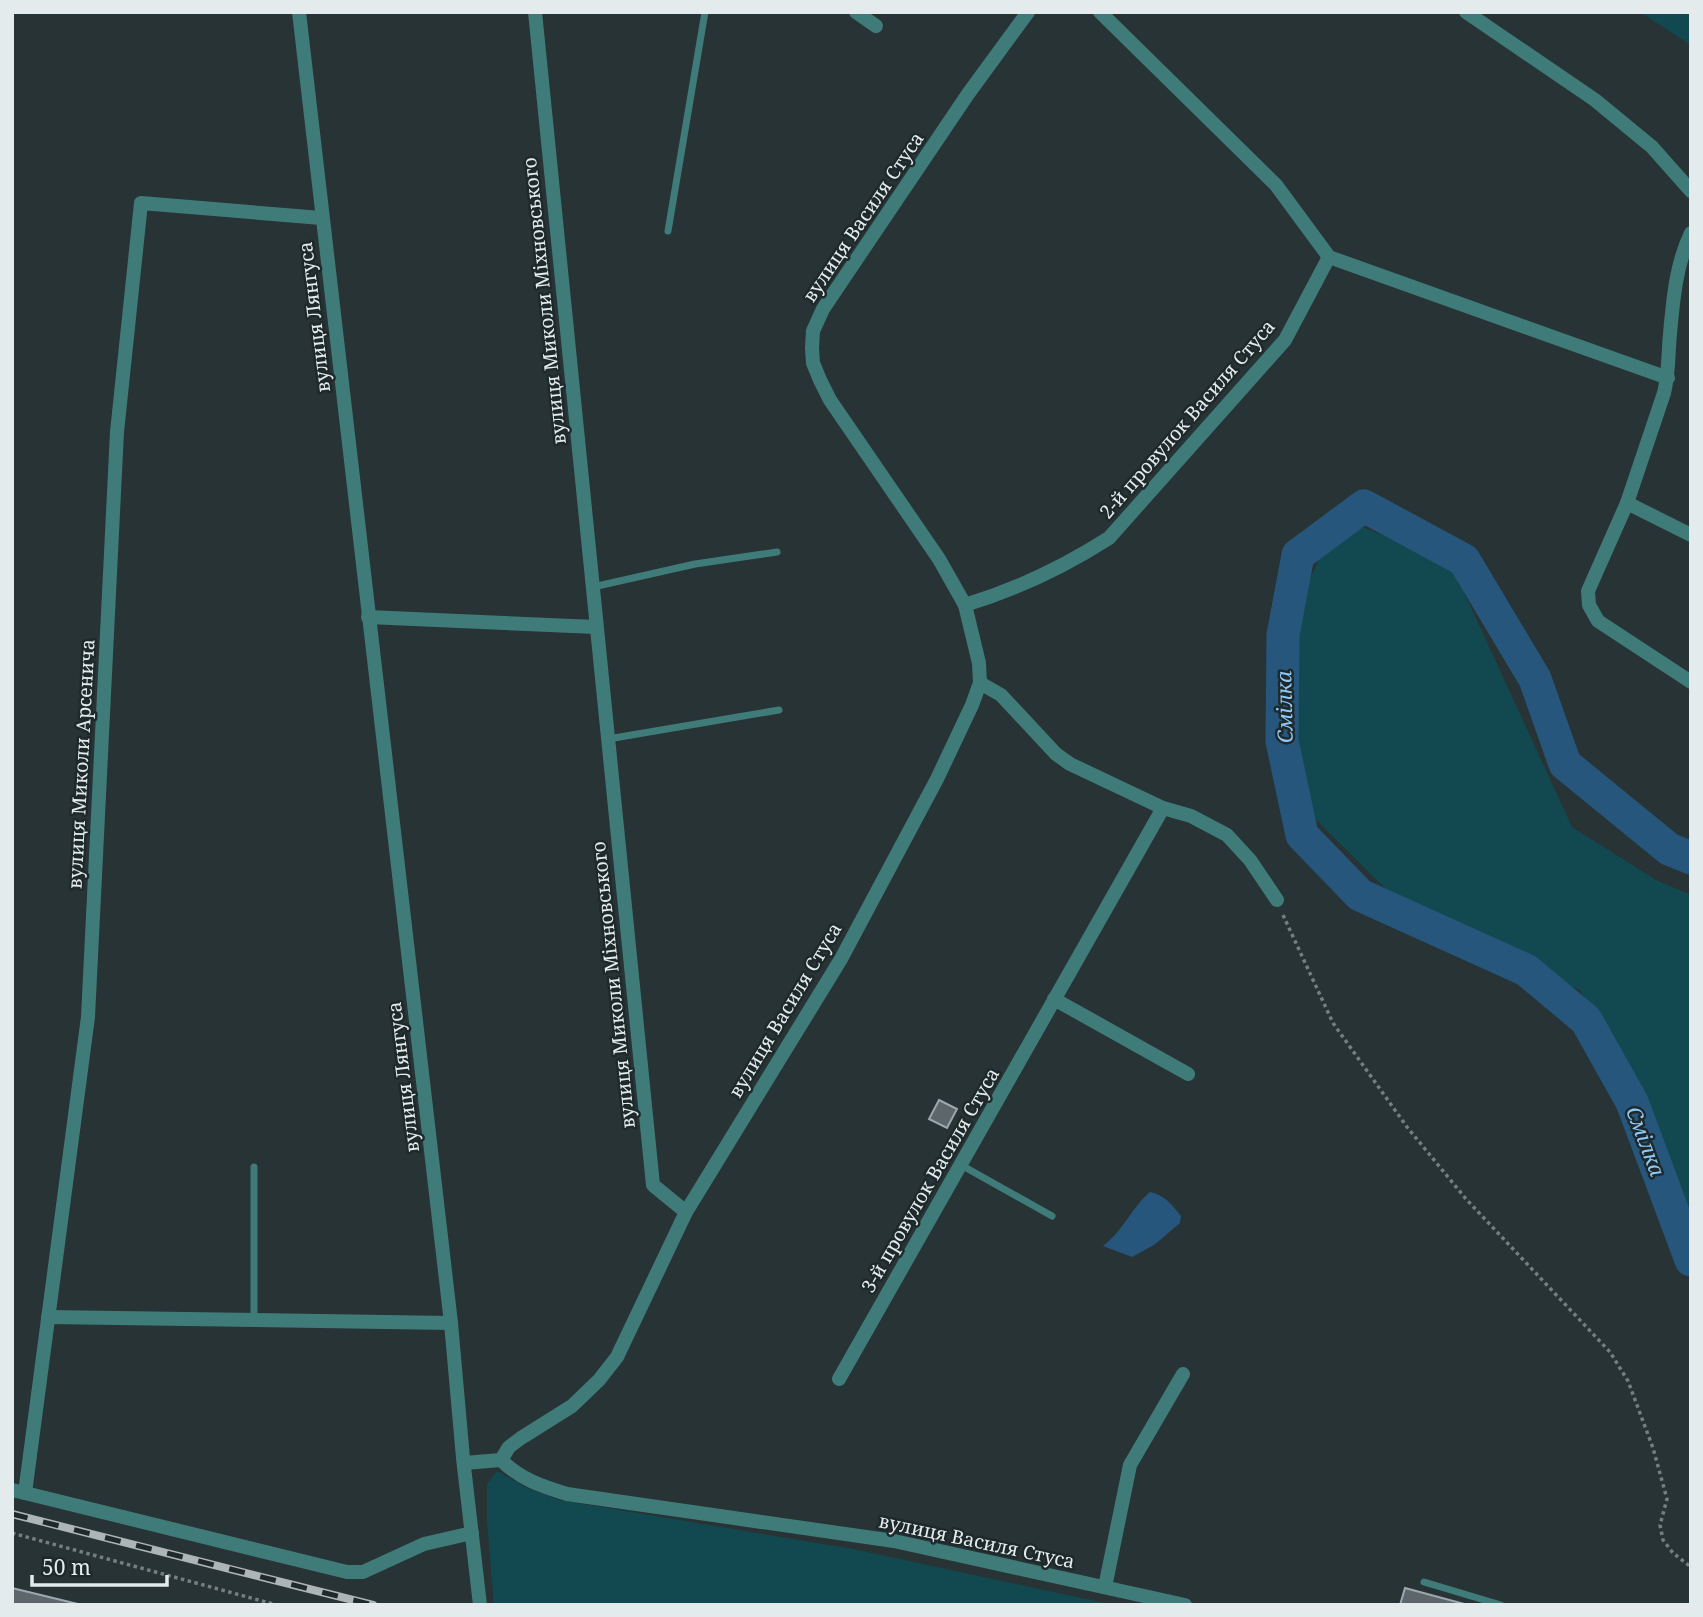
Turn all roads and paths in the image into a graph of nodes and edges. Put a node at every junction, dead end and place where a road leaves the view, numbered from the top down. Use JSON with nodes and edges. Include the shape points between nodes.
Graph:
{"nodes":[{"id":1,"x":299,"y":12,"type":"edge"},
{"id":2,"x":534,"y":12,"type":"edge"},
{"id":3,"x":705,"y":12,"type":"edge"},
{"id":4,"x":856,"y":12,"type":"edge"},
{"id":5,"x":1028,"y":12,"type":"edge"},
{"id":6,"x":1100,"y":12,"type":"edge"},
{"id":7,"x":1466,"y":12,"type":"edge"},
{"id":8,"x":876,"y":26,"type":"dead end"},
{"id":9,"x":1691,"y":191,"type":"edge"},
{"id":10,"x":321,"y":218,"type":"junction"},
{"id":11,"x":668,"y":231,"type":"dead end"},
{"id":12,"x":1691,"y":233,"type":"edge"},
{"id":13,"x":1329,"y":257,"type":"junction"},
{"id":14,"x":1668,"y":378,"type":"junction"},
{"id":15,"x":1627,"y":503,"type":"junction"},
{"id":16,"x":1691,"y":535,"type":"edge"},
{"id":17,"x":777,"y":551,"type":"dead end"},
{"id":18,"x":593,"y":587,"type":"junction"},
{"id":19,"x":965,"y":605,"type":"junction"},
{"id":20,"x":368,"y":617,"type":"junction"},
{"id":21,"x":596,"y":627,"type":"junction"},
{"id":22,"x":1691,"y":682,"type":"edge"},
{"id":23,"x":980,"y":683,"type":"junction"},
{"id":24,"x":779,"y":710,"type":"dead end"},
{"id":25,"x":608,"y":739,"type":"junction"},
{"id":26,"x":1163,"y":808,"type":"junction"},
{"id":27,"x":1277,"y":900,"type":"joint"},
{"id":28,"x":1054,"y":999,"type":"junction"},
{"id":29,"x":1188,"y":1073,"type":"dead end"},
{"id":30,"x":961,"y":1164,"type":"junction"},
{"id":31,"x":254,"y":1167,"type":"dead end"},
{"id":32,"x":685,"y":1212,"type":"junction"},
{"id":33,"x":1052,"y":1216,"type":"dead end"},
{"id":34,"x":48,"y":1317,"type":"junction"},
{"id":35,"x":254,"y":1320,"type":"junction"},
{"id":36,"x":451,"y":1323,"type":"junction"},
{"id":37,"x":1183,"y":1374,"type":"dead end"},
{"id":38,"x":839,"y":1379,"type":"dead end"},
{"id":39,"x":501,"y":1460,"type":"junction"},
{"id":40,"x":464,"y":1463,"type":"junction"},
{"id":41,"x":18,"y":1491,"type":"edge"},
{"id":42,"x":472,"y":1532,"type":"junction"},
{"id":43,"x":12,"y":1533,"type":"edge"},
{"id":44,"x":1691,"y":1567,"type":"edge"},
{"id":45,"x":1424,"y":1582,"type":"dead end"},
{"id":46,"x":1105,"y":1587,"type":"junction"},
{"id":47,"x":277,"y":1605,"type":"edge"},
{"id":48,"x":480,"y":1605,"type":"edge"},
{"id":49,"x":1185,"y":1605,"type":"edge"},
{"id":50,"x":1501,"y":1605,"type":"edge"}],
"edges":[{"from":1,"to":10,"type":"street","name":"вулиця Лянгуса"},
{"from":2,"to":18,"type":"street","name":"вулиця Миколи Міхновського"},
{"from":3,"to":11,"type":"lane"},
{"from":4,"to":8,"type":"street"},
{"from":5,"to":19,"type":"street","name":"вулиця Василя Стуса","via":[[838,286],[813,331],[813,363],[830,400],[939,559]]},
{"from":6,"to":13,"type":"street","via":[[1276,185]]},
{"from":7,"to":9,"type":"street","via":[[1595,100],[1652,147]]},
{"from":10,"to":20,"type":"street","name":"вулиця Лянгуса"},
{"from":10,"to":34,"type":"street","name":"вулиця Миколи Арсенича","via":[[141,203],[117,432],[88,1017]]},
{"from":12,"to":14,"type":"street","via":[[1677,275]]},
{"from":13,"to":14,"type":"street"},
{"from":13,"to":19,"type":"street","name":"2-й провулок Василя Стуса","via":[[1286,340],[1109,538],[1008,592]]},
{"from":14,"to":15,"type":"street"},
{"from":15,"to":16,"type":"street"},
{"from":15,"to":22,"type":"street","via":[[1588,591],[1589,605],[1598,621]]},
{"from":17,"to":18,"type":"lane"},
{"from":18,"to":21,"type":"street","name":"вулиця Миколи Міхновського"},
{"from":19,"to":23,"type":"street","name":"вулиця Василя Стуса"},
{"from":20,"to":21,"type":"street"},
{"from":20,"to":36,"type":"street","name":"вулиця Лянгуса"},
{"from":21,"to":25,"type":"street","name":"вулиця Миколи Міхновського"},
{"from":23,"to":26,"type":"street","via":[[1001,695],[1070,764]]},
{"from":23,"to":32,"type":"street","name":"вулиця Василя Стуса","via":[[937,779],[841,959]]},
{"from":24,"to":25,"type":"lane"},
{"from":25,"to":32,"type":"street","name":"вулиця Миколи Міхновського","via":[[653,1185]]},
{"from":26,"to":27,"type":"street","via":[[1191,816],[1227,835]]},
{"from":26,"to":28,"type":"street","name":"3-й провулок Василя Стуса"},
{"from":27,"to":44,"type":"path","via":[[1332,1023],[1408,1128],[1466,1199],[1610,1352],[1628,1381],[1653,1448],[1667,1499],[1660,1525],[1663,1540]]},
{"from":28,"to":29,"type":"street"},
{"from":28,"to":30,"type":"street","name":"3-й провулок Василя Стуса"},
{"from":30,"to":33,"type":"lane"},
{"from":30,"to":38,"type":"street","name":"3-й провулок Василя Стуса"},
{"from":31,"to":35,"type":"lane"},
{"from":32,"to":39,"type":"street","name":"вулиця Василя Стуса","via":[[617,1357],[572,1406],[509,1447]]},
{"from":34,"to":35,"type":"street"},
{"from":34,"to":41,"type":"street","name":"вулиця Миколи Арсенича"},
{"from":35,"to":36,"type":"street"},
{"from":36,"to":40,"type":"street","name":"вулиця Лянгуса"},
{"from":37,"to":46,"type":"street","via":[[1130,1465]]},
{"from":39,"to":40,"type":"street"},
{"from":39,"to":46,"type":"street","name":"вулиця Василя Стуса","via":[[514,1474],[566,1494],[894,1541]]},
{"from":40,"to":42,"type":"street","name":"вулиця Лянгуса"},
{"from":41,"to":42,"type":"street","via":[[347,1572],[363,1572],[424,1544]]},
{"from":42,"to":48,"type":"street","name":"вулиця Лянгуса"},
{"from":43,"to":47,"type":"path"},
{"from":45,"to":50,"type":"lane"},
{"from":46,"to":49,"type":"street","name":"вулиця Василя Стуса"}]}
